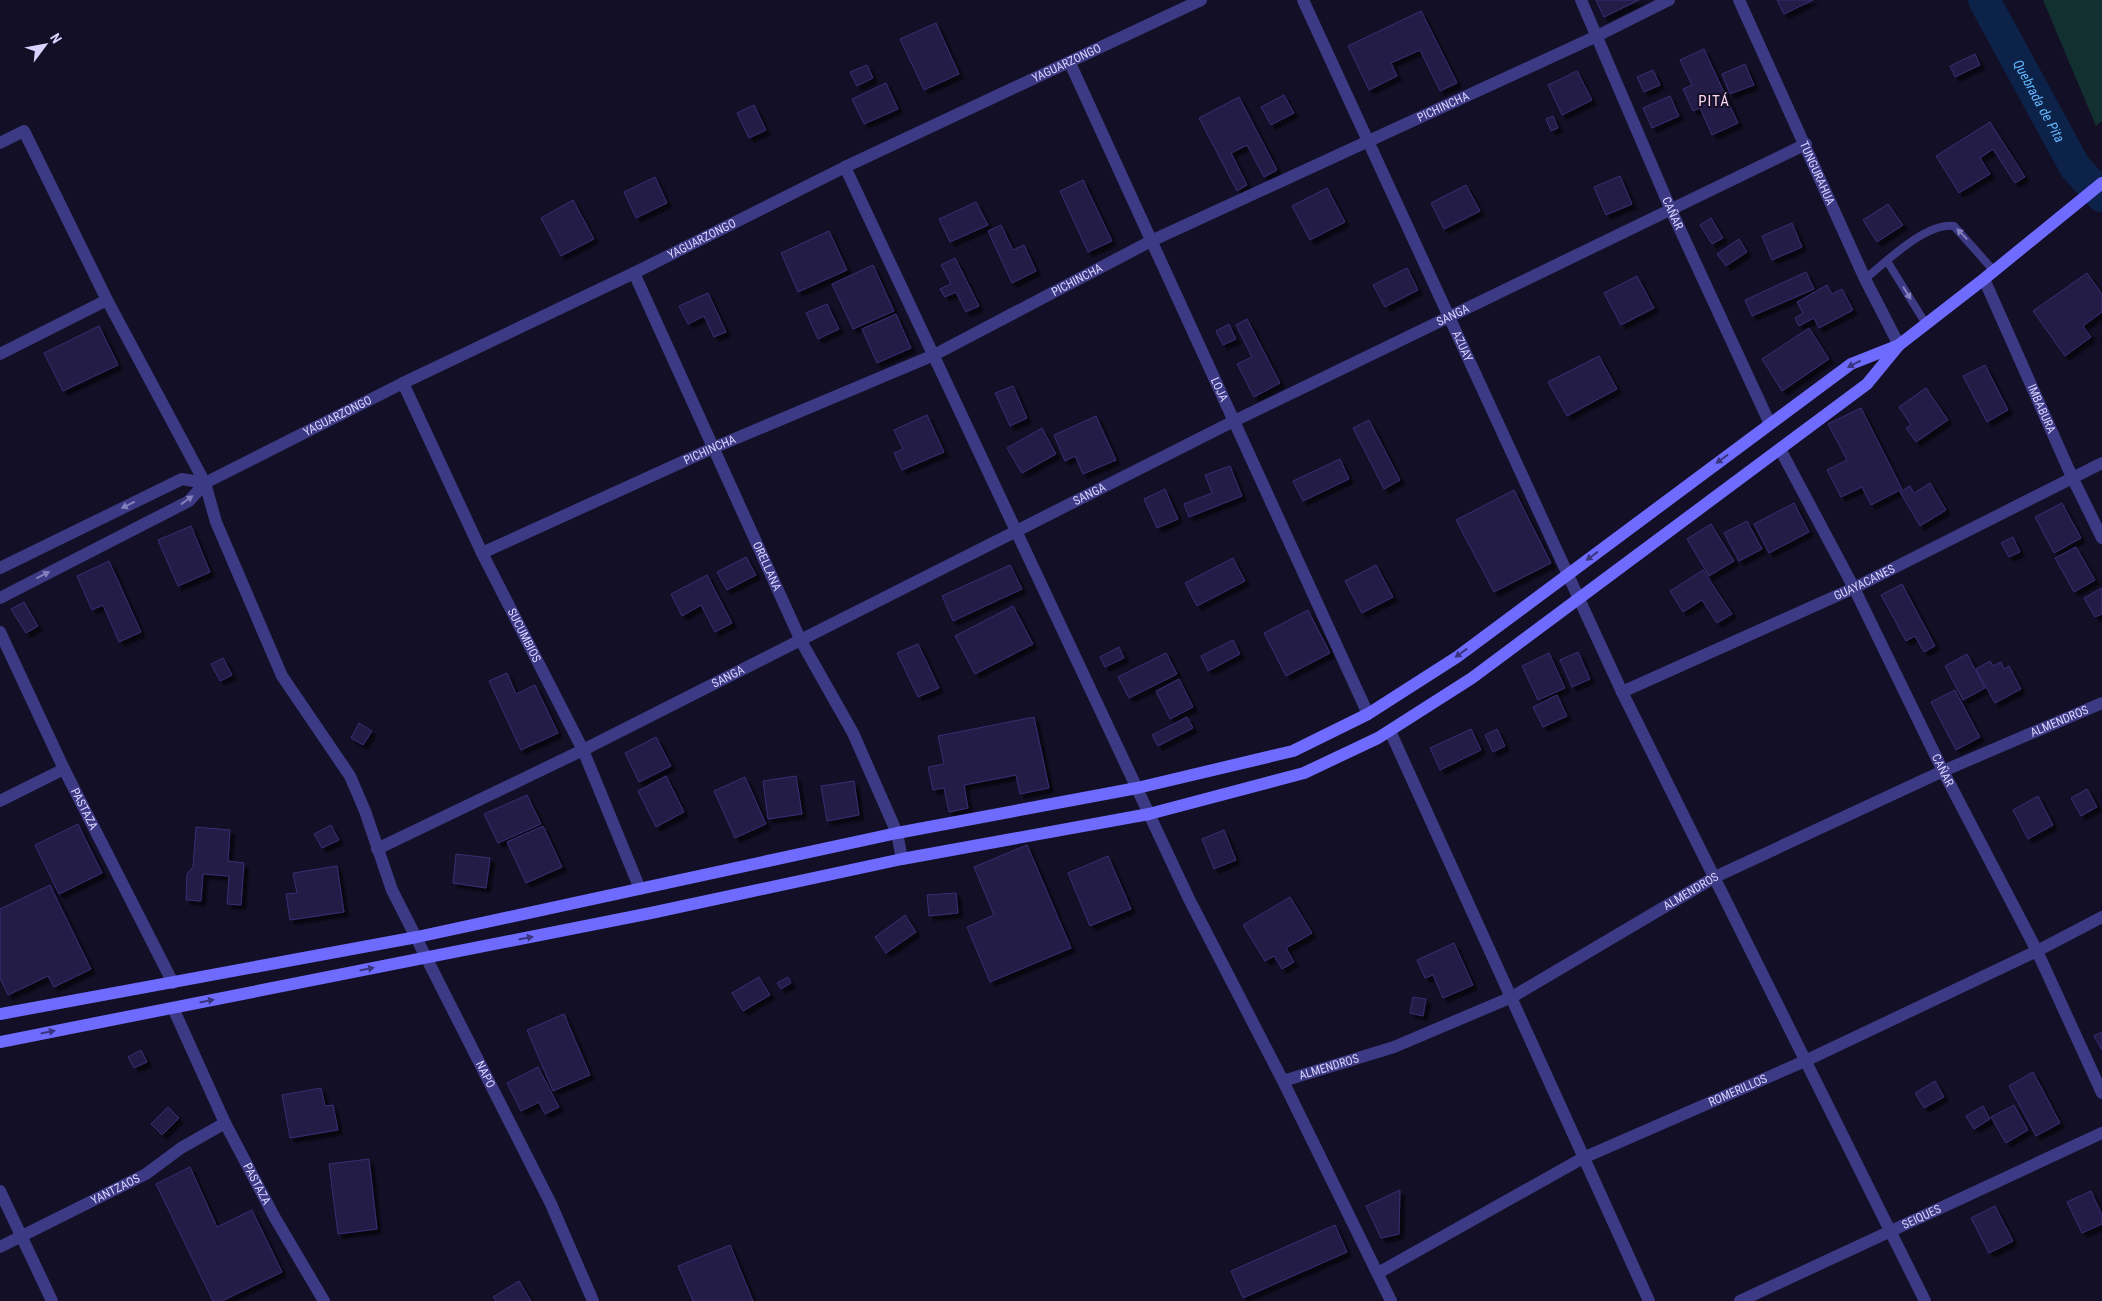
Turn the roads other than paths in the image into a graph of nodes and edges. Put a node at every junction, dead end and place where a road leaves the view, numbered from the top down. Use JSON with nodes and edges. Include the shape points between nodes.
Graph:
{"nodes":[{"id":1,"x":1201,"y":0,"type":"edge"},
{"id":2,"x":1303,"y":0,"type":"edge"},
{"id":3,"x":1581,"y":0,"type":"edge"},
{"id":4,"x":1669,"y":0,"type":"edge"},
{"id":5,"x":1739,"y":0,"type":"edge"},
{"id":6,"x":1597,"y":36,"type":"junction"},
{"id":7,"x":1070,"y":63,"type":"junction"},
{"id":8,"x":1368,"y":141,"type":"junction"},
{"id":9,"x":0,"y":143,"type":"edge"},
{"id":10,"x":1806,"y":144,"type":"junction"},
{"id":11,"x":846,"y":167,"type":"junction"},
{"id":12,"x":2102,"y":183,"type":"edge"},
{"id":13,"x":1671,"y":210,"type":"junction"},
{"id":14,"x":1151,"y":241,"type":"junction"},
{"id":15,"x":1887,"y":262,"type":"junction"},
{"id":16,"x":634,"y":273,"type":"junction"},
{"id":17,"x":1989,"y":275,"type":"junction"},
{"id":18,"x":1865,"y":279,"type":"junction"},
{"id":19,"x":106,"y":300,"type":"junction"},
{"id":20,"x":1449,"y":316,"type":"junction"},
{"id":21,"x":1926,"y":324,"type":"junction"},
{"id":22,"x":1898,"y":345,"type":"junction"},
{"id":23,"x":0,"y":354,"type":"edge"},
{"id":24,"x":934,"y":356,"type":"junction"},
{"id":25,"x":403,"y":383,"type":"junction"},
{"id":26,"x":1234,"y":421,"type":"junction"},
{"id":27,"x":1770,"y":424,"type":"junction"},
{"id":28,"x":713,"y":448,"type":"junction"},
{"id":29,"x":1780,"y":449,"type":"junction"},
{"id":30,"x":2102,"y":463,"type":"edge"},
{"id":31,"x":2072,"y":477,"type":"junction"},
{"id":32,"x":205,"y":483,"type":"junction"},
{"id":33,"x":1016,"y":530,"type":"junction"},
{"id":34,"x":2102,"y":538,"type":"edge"},
{"id":35,"x":482,"y":553,"type":"junction"},
{"id":36,"x":0,"y":568,"type":"edge"},
{"id":37,"x":1569,"y":573,"type":"junction"},
{"id":38,"x":1854,"y":588,"type":"junction"},
{"id":39,"x":1578,"y":597,"type":"junction"},
{"id":40,"x":0,"y":598,"type":"edge"},
{"id":41,"x":0,"y":632,"type":"edge"},
{"id":42,"x":801,"y":641,"type":"junction"},
{"id":43,"x":1622,"y":692,"type":"junction"},
{"id":44,"x":2102,"y":703,"type":"edge"},
{"id":45,"x":1368,"y":714,"type":"junction"},
{"id":46,"x":1390,"y":731,"type":"junction"},
{"id":47,"x":583,"y":750,"type":"junction"},
{"id":48,"x":64,"y":769,"type":"junction"},
{"id":49,"x":1943,"y":771,"type":"junction"},
{"id":50,"x":1137,"y":788,"type":"junction"},
{"id":51,"x":0,"y":801,"type":"edge"},
{"id":52,"x":1149,"y":814,"type":"junction"},
{"id":53,"x":896,"y":833,"type":"junction"},
{"id":54,"x":377,"y":849,"type":"junction"},
{"id":55,"x":902,"y":860,"type":"junction"},
{"id":56,"x":1715,"y":877,"type":"junction"},
{"id":57,"x":640,"y":888,"type":"junction"},
{"id":58,"x":2102,"y":917,"type":"edge"},
{"id":59,"x":417,"y":938,"type":"junction"},
{"id":60,"x":2037,"y":951,"type":"junction"},
{"id":61,"x":427,"y":957,"type":"junction"},
{"id":62,"x":173,"y":983,"type":"junction"},
{"id":63,"x":1512,"y":997,"type":"junction"},
{"id":64,"x":173,"y":1008,"type":"junction"},
{"id":65,"x":0,"y":1014,"type":"edge"},
{"id":66,"x":0,"y":1042,"type":"edge"},
{"id":67,"x":1805,"y":1061,"type":"junction"},
{"id":68,"x":1283,"y":1081,"type":"junction"},
{"id":69,"x":2102,"y":1093,"type":"edge"},
{"id":70,"x":225,"y":1123,"type":"junction"},
{"id":71,"x":2102,"y":1133,"type":"edge"},
{"id":72,"x":1583,"y":1158,"type":"junction"},
{"id":73,"x":0,"y":1190,"type":"edge"},
{"id":74,"x":1890,"y":1231,"type":"junction"},
{"id":75,"x":21,"y":1237,"type":"junction"},
{"id":76,"x":0,"y":1247,"type":"edge"},
{"id":77,"x":1378,"y":1273,"type":"junction"},
{"id":78,"x":52,"y":1301,"type":"edge"},
{"id":79,"x":324,"y":1301,"type":"edge"},
{"id":80,"x":593,"y":1301,"type":"edge"},
{"id":81,"x":1391,"y":1301,"type":"edge"},
{"id":82,"x":1649,"y":1301,"type":"edge"},
{"id":83,"x":1740,"y":1301,"type":"edge"},
{"id":84,"x":1925,"y":1301,"type":"edge"}],
"edges":[{"from":1,"to":7,"type":"street","name":"YAGUARZONGO"},
{"from":2,"to":8,"type":"street","name":"AZUAY"},
{"from":3,"to":6,"type":"street","name":"CAÑAR"},
{"from":4,"to":6,"type":"street","name":"PICHINCHA"},
{"from":5,"to":10,"type":"street","name":"TUNGURAHUA"},
{"from":6,"to":8,"type":"street","name":"PICHINCHA"},
{"from":6,"to":13,"type":"street","name":"CAÑAR"},
{"from":7,"to":11,"type":"street","name":"YAGUARZONGO"},
{"from":7,"to":14,"type":"street","name":"LOJA"},
{"from":8,"to":14,"type":"street","name":"PICHINCHA"},
{"from":8,"to":20,"type":"street","name":"AZUAY"},
{"from":9,"to":19,"type":"street","name":"NAPO","via":[[24,131]]},
{"from":10,"to":13,"type":"street","name":"SANGA"},
{"from":10,"to":18,"type":"street","name":"TUNGURAHUA"},
{"from":11,"to":16,"type":"street","name":"YAGUARZONGO"},
{"from":11,"to":24,"type":"street"},
{"from":12,"to":17,"type":"main road"},
{"from":13,"to":20,"type":"street","name":"SANGA"},
{"from":13,"to":27,"type":"street","name":"CAÑAR"},
{"from":14,"to":24,"type":"street","name":"PICHINCHA"},
{"from":14,"to":26,"type":"street","name":"LOJA"},
{"from":17,"to":15,"type":"lane","one_way":true,"via":[[1954,226],[1932,229]]},
{"from":15,"to":18,"type":"lane"},
{"from":15,"to":21,"type":"lane","one_way":true},
{"from":16,"to":25,"type":"street","name":"YAGUARZONGO"},
{"from":16,"to":28,"type":"street","name":"ORELLANA"},
{"from":17,"to":21,"type":"main road"},
{"from":17,"to":31,"type":"street","name":"IMBABURA"},
{"from":18,"to":22,"type":"street","name":"TUNGURAHUA"},
{"from":19,"to":23,"type":"street"},
{"from":19,"to":32,"type":"street","name":"NAPO"},
{"from":20,"to":26,"type":"street","name":"SANGA"},
{"from":20,"to":37,"type":"street","name":"AZUAY"},
{"from":21,"to":22,"type":"main road"},
{"from":22,"to":27,"type":"main road","one_way":true,"via":[[1851,364]]},
{"from":22,"to":29,"type":"main road","via":[[1868,384]]},
{"from":24,"to":28,"type":"street","name":"PICHINCHA"},
{"from":24,"to":33,"type":"street"},
{"from":25,"to":32,"type":"street","name":"YAGUARZONGO"},
{"from":25,"to":35,"type":"street","name":"SUCUMBIOS"},
{"from":26,"to":33,"type":"street","name":"SANGA"},
{"from":26,"to":45,"type":"street","name":"LOJA"},
{"from":27,"to":37,"type":"main road","one_way":true},
{"from":28,"to":35,"type":"street","name":"PICHINCHA"},
{"from":28,"to":42,"type":"street","name":"ORELLANA"},
{"from":29,"to":38,"type":"street","name":"CAÑAR"},
{"from":29,"to":39,"type":"main road"},
{"from":30,"to":31,"type":"street","name":"GUAYACANES"},
{"from":31,"to":34,"type":"street","name":"IMBABURA"},
{"from":31,"to":38,"type":"street","name":"GUAYACANES"},
{"from":32,"to":36,"type":"street","one_way":true,"via":[[182,479]]},
{"from":40,"to":32,"type":"street","name":"YAGUARZONGO","one_way":true,"via":[[189,501]]},
{"from":32,"to":54,"type":"street","name":"NAPO","via":[[216,522],[282,676],[350,776]]},
{"from":33,"to":42,"type":"street","name":"SANGA"},
{"from":33,"to":50,"type":"street"},
{"from":35,"to":47,"type":"street","name":"SUCUMBIOS"},
{"from":37,"to":39,"type":"street","name":"AZUAY"},
{"from":37,"to":45,"type":"main road","one_way":true,"via":[[1457,657]]},
{"from":38,"to":43,"type":"street","name":"GUAYACANES"},
{"from":38,"to":49,"type":"street","name":"CAÑAR"},
{"from":39,"to":43,"type":"street","name":"AZUAY"},
{"from":39,"to":46,"type":"main road","via":[[1472,678]]},
{"from":41,"to":48,"type":"street","name":"PASTAZA"},
{"from":42,"to":47,"type":"street","name":"SANGA"},
{"from":42,"to":53,"type":"street","name":"ORELLANA","via":[[853,733]]},
{"from":43,"to":56,"type":"street","name":"AZUAY"},
{"from":44,"to":49,"type":"street","name":"ALMENDROS"},
{"from":45,"to":50,"type":"main road","via":[[1293,751]]},
{"from":46,"to":52,"type":"main road","via":[[1304,773]]},
{"from":46,"to":63,"type":"street"},
{"from":47,"to":54,"type":"street","name":"SANGA"},
{"from":47,"to":57,"type":"street","name":"SUCUMBIOS"},
{"from":48,"to":51,"type":"street"},
{"from":48,"to":62,"type":"street","name":"PASTAZA"},
{"from":49,"to":56,"type":"street","name":"ALMENDROS"},
{"from":49,"to":60,"type":"street","name":"CAÑAR"},
{"from":50,"to":52,"type":"street"},
{"from":50,"to":53,"type":"main road"},
{"from":52,"to":55,"type":"main road"},
{"from":52,"to":68,"type":"street"},
{"from":53,"to":55,"type":"street","name":"ORELLANA"},
{"from":53,"to":57,"type":"main road"},
{"from":54,"to":59,"type":"street","name":"NAPO","via":[[392,890]]},
{"from":61,"to":55,"type":"main road","one_way":true},
{"from":56,"to":63,"type":"street","name":"ALMENDROS"},
{"from":56,"to":67,"type":"street","name":"AZUAY"},
{"from":57,"to":59,"type":"main road"},
{"from":58,"to":60,"type":"street","name":"ROMERILLOS"},
{"from":59,"to":61,"type":"street","name":"NAPO"},
{"from":59,"to":62,"type":"main road"},
{"from":60,"to":67,"type":"street","name":"ROMERILLOS"},
{"from":60,"to":69,"type":"street","name":"CAÑAR"},
{"from":64,"to":61,"type":"main road","one_way":true},
{"from":61,"to":80,"type":"street","name":"NAPO","via":[[551,1204]]},
{"from":62,"to":65,"type":"main road"},
{"from":63,"to":68,"type":"street","name":"ALMENDROS","via":[[1394,1047]]},
{"from":63,"to":72,"type":"street"},
{"from":66,"to":64,"type":"main road","one_way":true},
{"from":64,"to":70,"type":"street","name":"PASTAZA"},
{"from":67,"to":72,"type":"street","name":"ROMERILLOS"},
{"from":67,"to":74,"type":"street","name":"AZUAY"},
{"from":68,"to":77,"type":"street"},
{"from":70,"to":75,"type":"street","name":"YANTZAOS","via":[[181,1148],[146,1174]]},
{"from":70,"to":79,"type":"street","name":"PASTAZA"},
{"from":71,"to":74,"type":"street","name":"SEIQUES"},
{"from":72,"to":77,"type":"street","name":"ROMERILLOS"},
{"from":72,"to":82,"type":"street"},
{"from":73,"to":75,"type":"street"},
{"from":74,"to":83,"type":"street","name":"SEIQUES"},
{"from":74,"to":84,"type":"street","name":"AZUAY"},
{"from":75,"to":76,"type":"street","name":"YANTZAOS"},
{"from":75,"to":78,"type":"street"},
{"from":77,"to":81,"type":"street"}]}
